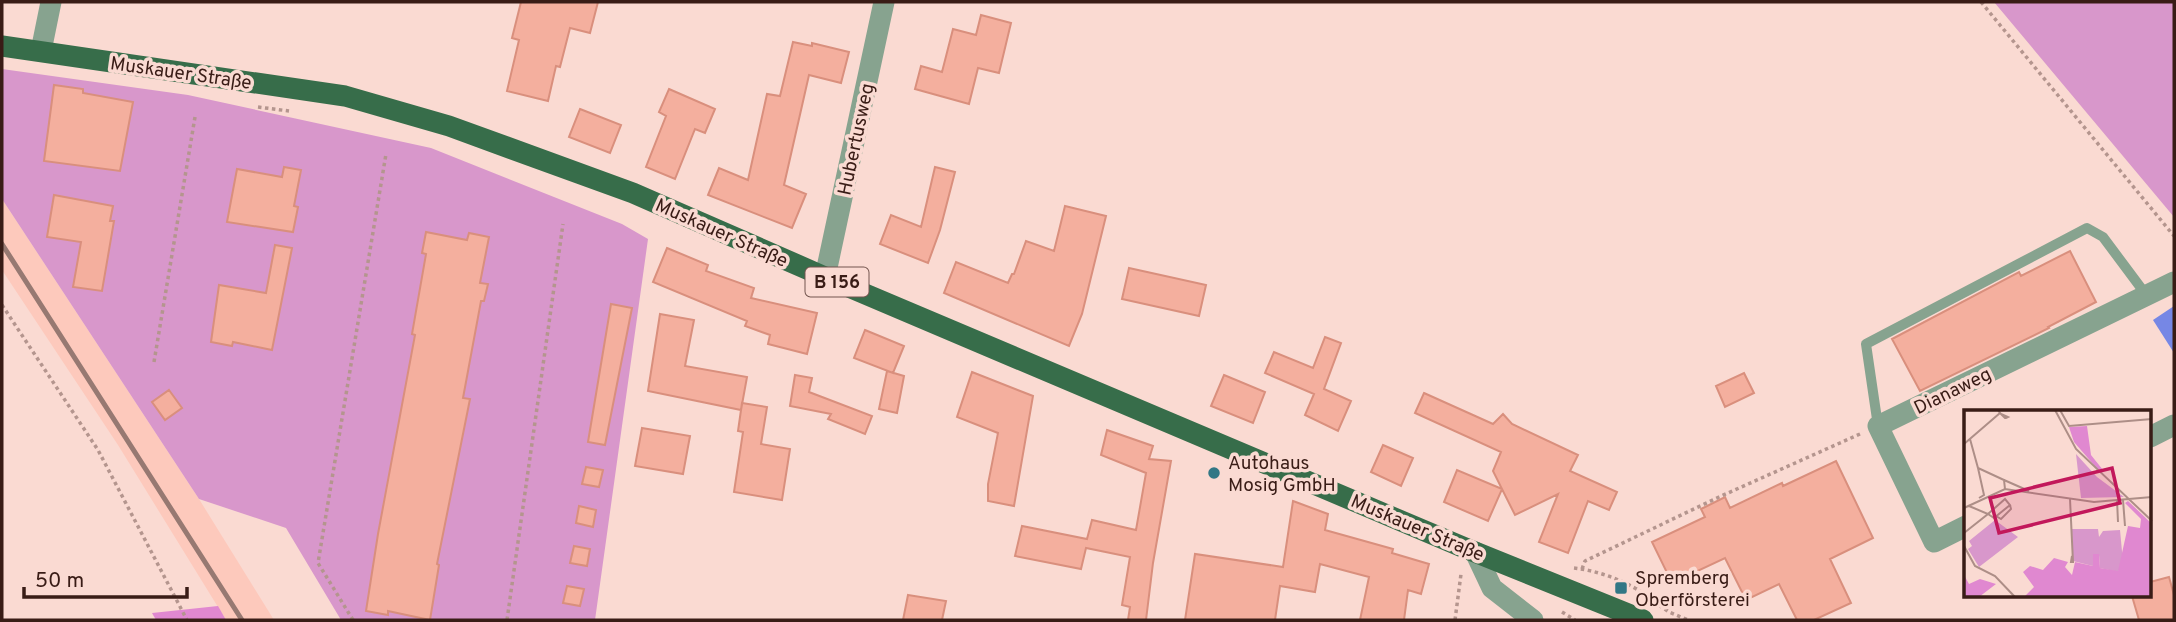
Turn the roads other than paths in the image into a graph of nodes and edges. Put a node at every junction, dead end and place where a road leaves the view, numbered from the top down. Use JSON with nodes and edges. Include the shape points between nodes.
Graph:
{"nodes":[{"id":1,"x":51,"y":2,"type":"edge"},
{"id":2,"x":884,"y":2,"type":"edge"},
{"id":3,"x":2,"y":46,"type":"edge"},
{"id":4,"x":41,"y":51,"type":"junction"},
{"id":5,"x":825,"y":277,"type":"junction"},
{"id":6,"x":2174,"y":282,"type":"edge"},
{"id":7,"x":2147,"y":296,"type":"junction"},
{"id":8,"x":2174,"y":425,"type":"edge"},
{"id":9,"x":1878,"y":426,"type":"junction"},
{"id":10,"x":2152,"y":436,"type":"edge"},
{"id":11,"x":1964,"y":527,"type":"edge"},
{"id":12,"x":1470,"y":550,"type":"junction"},
{"id":13,"x":1533,"y":620,"type":"edge"},
{"id":14,"x":1643,"y":620,"type":"edge"}],
"edges":[{"from":1,"to":4,"type":"street"},
{"from":2,"to":5,"type":"street","name":"Hubertusweg"},
{"from":3,"to":4,"type":"main road","name":"Muskauer Straße","number":"B 156"},
{"from":4,"to":5,"type":"main road","name":"Muskauer Straße","number":"B 156","via":[[345,96],[449,126],[633,193]]},
{"from":5,"to":12,"type":"main road","name":"Muskauer Straße","number":"B 156"},
{"from":6,"to":7,"type":"street","name":"Dianaweg"},
{"from":7,"to":9,"type":"street","name":"Dianaweg"},
{"from":7,"to":9,"type":"lane","via":[[2104,237],[2087,228],[1866,344]]},
{"from":8,"to":10,"type":"street"},
{"from":9,"to":11,"type":"street","via":[[1934,542]]},
{"from":12,"to":13,"type":"street","via":[[1492,588]]},
{"from":12,"to":14,"type":"main road","name":"Muskauer Straße","number":"B 156"}]}
